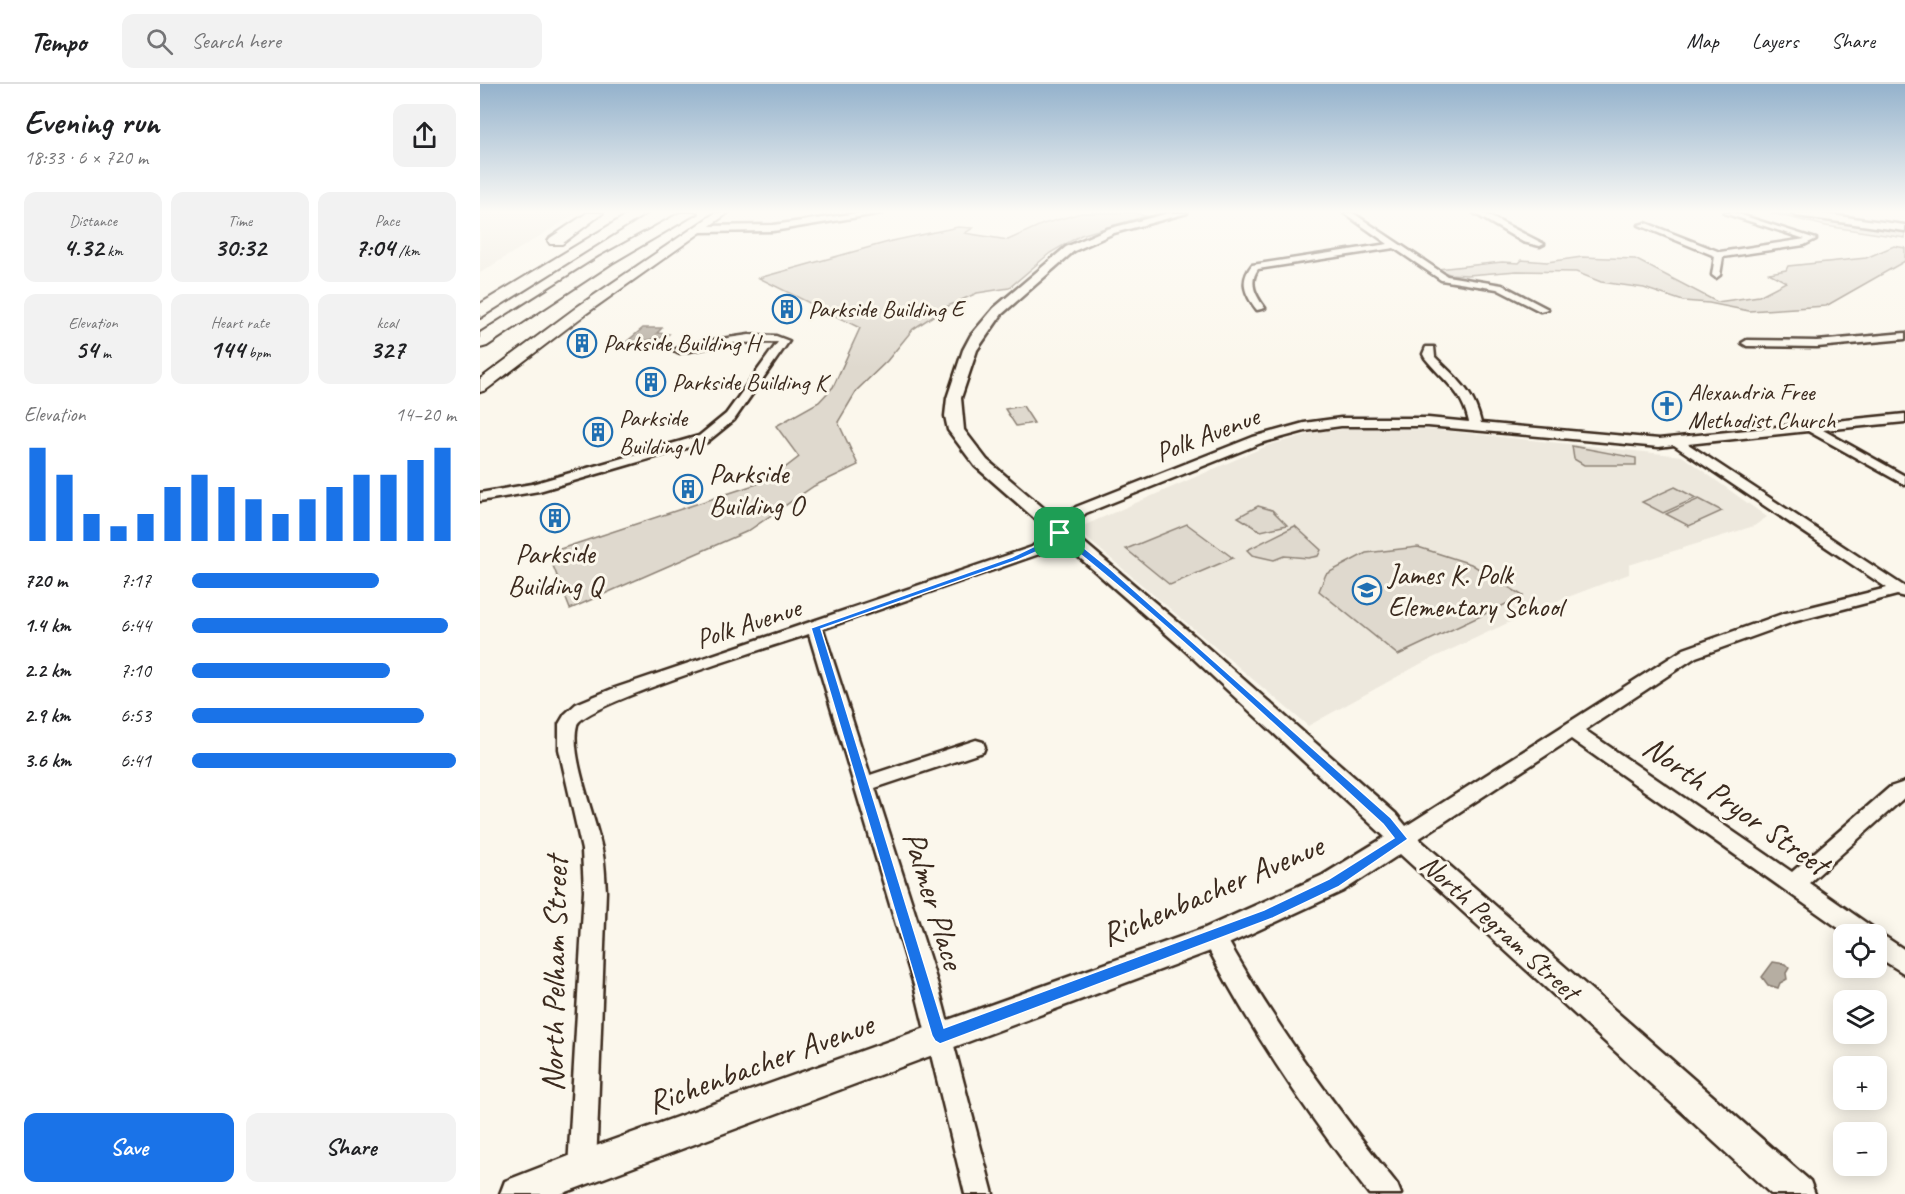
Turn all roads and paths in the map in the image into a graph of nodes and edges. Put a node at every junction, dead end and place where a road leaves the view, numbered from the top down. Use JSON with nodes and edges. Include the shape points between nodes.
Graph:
{"nodes":[{"id":1,"x":535,"y":265,"type":"edge"},
{"id":2,"x":556,"y":265,"type":"edge"},
{"id":3,"x":565,"y":265,"type":"edge"},
{"id":4,"x":580,"y":265,"type":"edge"},
{"id":5,"x":599,"y":265,"type":"edge"},
{"id":6,"x":647,"y":265,"type":"edge"},
{"id":7,"x":1052,"y":265,"type":"edge"},
{"id":8,"x":1269,"y":265,"type":"edge"},
{"id":9,"x":1424,"y":265,"type":"edge"},
{"id":10,"x":1718,"y":265,"type":"edge"},
{"id":11,"x":1716,"y":275,"type":"dead end"},
{"id":12,"x":480,"y":298,"type":"edge"},
{"id":13,"x":1260,"y":308,"type":"dead end"},
{"id":14,"x":1543,"y":309,"type":"dead end"},
{"id":15,"x":480,"y":312,"type":"edge"},
{"id":16,"x":480,"y":321,"type":"edge"},
{"id":17,"x":480,"y":336,"type":"edge"},
{"id":18,"x":1905,"y":336,"type":"edge"},
{"id":19,"x":480,"y":342,"type":"edge"},
{"id":20,"x":1747,"y":343,"type":"dead end"},
{"id":21,"x":1430,"y":349,"type":"dead end"},
{"id":22,"x":678,"y":350,"type":"dead end"},
{"id":23,"x":480,"y":387,"type":"edge"},
{"id":24,"x":1905,"y":418,"type":"edge"},
{"id":25,"x":1476,"y":427,"type":"junction"},
{"id":26,"x":1811,"y":428,"type":"junction"},
{"id":27,"x":1677,"y":442,"type":"junction"},
{"id":28,"x":1905,"y":481,"type":"edge"},
{"id":29,"x":480,"y":497,"type":"edge"},
{"id":30,"x":1060,"y":533,"type":"junction"},
{"id":31,"x":1902,"y":591,"type":"edge"},
{"id":32,"x":815,"y":628,"type":"junction"},
{"id":33,"x":575,"y":715,"type":"joint"},
{"id":34,"x":1571,"y":729,"type":"junction"},
{"id":35,"x":976,"y":747,"type":"dead end"},
{"id":36,"x":865,"y":784,"type":"junction"},
{"id":37,"x":1905,"y":789,"type":"edge"},
{"id":38,"x":1402,"y":839,"type":"junction"},
{"id":39,"x":1792,"y":885,"type":"junction"},
{"id":40,"x":1849,"y":924,"type":"edge"},
{"id":41,"x":1214,"y":937,"type":"junction"},
{"id":42,"x":1887,"y":951,"type":"edge"},
{"id":43,"x":1905,"y":963,"type":"edge"},
{"id":44,"x":940,"y":1036,"type":"junction"},
{"id":45,"x":582,"y":1168,"type":"junction"},
{"id":46,"x":518,"y":1194,"type":"edge"},
{"id":47,"x":979,"y":1194,"type":"edge"},
{"id":48,"x":1387,"y":1194,"type":"edge"},
{"id":49,"x":1797,"y":1194,"type":"edge"}],
"edges":[{"from":1,"to":12,"type":"highway"},
{"from":2,"to":15,"type":"highway"},
{"from":3,"to":16,"type":"highway"},
{"from":4,"to":17,"type":"highway"},
{"from":5,"to":19,"type":"highway"},
{"from":6,"to":23,"type":"main road"},
{"from":7,"to":30,"type":"street","name":"North Pegram Street","via":[[998,311],[976,338],[954,398],[953,416],[956,430],[981,464]]},
{"from":8,"to":13,"type":"street","via":[[1250,272],[1249,291]]},
{"from":9,"to":14,"type":"street","via":[[1444,278],[1499,287]]},
{"from":10,"to":11,"type":"street"},
{"from":18,"to":20,"type":"street","via":[[1817,344]]},
{"from":21,"to":25,"type":"street","via":[[1430,358],[1467,396]]},
{"from":22,"to":29,"type":"street","via":[[760,339],[784,342],[730,417],[703,440],[534,488]]},
{"from":24,"to":26,"type":"street","name":"Polk Avenue"},
{"from":25,"to":27,"type":"street","name":"Polk Avenue","via":[[1635,442]]},
{"from":25,"to":30,"type":"street","name":"Polk Avenue","via":[[1370,420],[1283,432],[1081,510],[1068,517],[1060,526]]},
{"from":26,"to":27,"type":"street","name":"Polk Avenue"},
{"from":26,"to":28,"type":"street"},
{"from":27,"to":31,"type":"street"},
{"from":30,"to":32,"type":"street","name":"Polk Avenue","via":[[1051,542],[1015,559]]},
{"from":30,"to":38,"type":"street","name":"North Pegram Street","via":[[1287,730]]},
{"from":31,"to":34,"type":"street","name":"Richenbacher Avenue","via":[[1778,621],[1690,653]]},
{"from":32,"to":33,"type":"street","name":"Polk Avenue","via":[[618,693]]},
{"from":32,"to":36,"type":"street","name":"Palmer Place"},
{"from":33,"to":45,"type":"street","name":"North Pelham Street","via":[[567,730],[571,766],[592,851],[595,891]]},
{"from":34,"to":38,"type":"street","name":"Richenbacher Avenue"},
{"from":34,"to":39,"type":"street","name":"North Pryor Street"},
{"from":35,"to":36,"type":"street"},
{"from":36,"to":44,"type":"street","name":"Palmer Place"},
{"from":37,"to":39,"type":"street"},
{"from":38,"to":41,"type":"street","name":"Richenbacher Avenue","via":[[1333,883]]},
{"from":38,"to":49,"type":"street","name":"North Pegram Street"},
{"from":39,"to":40,"type":"street","name":"North Pryor Street"},
{"from":41,"to":44,"type":"street","name":"Richenbacher Avenue"},
{"from":41,"to":48,"type":"street","via":[[1243,994],[1282,1055],[1320,1111]]},
{"from":42,"to":43,"type":"street"},
{"from":44,"to":45,"type":"street","name":"Richenbacher Avenue"},
{"from":44,"to":47,"type":"street","name":"Palmer Place"},
{"from":45,"to":46,"type":"street","name":"Richenbacher Avenue"}]}
